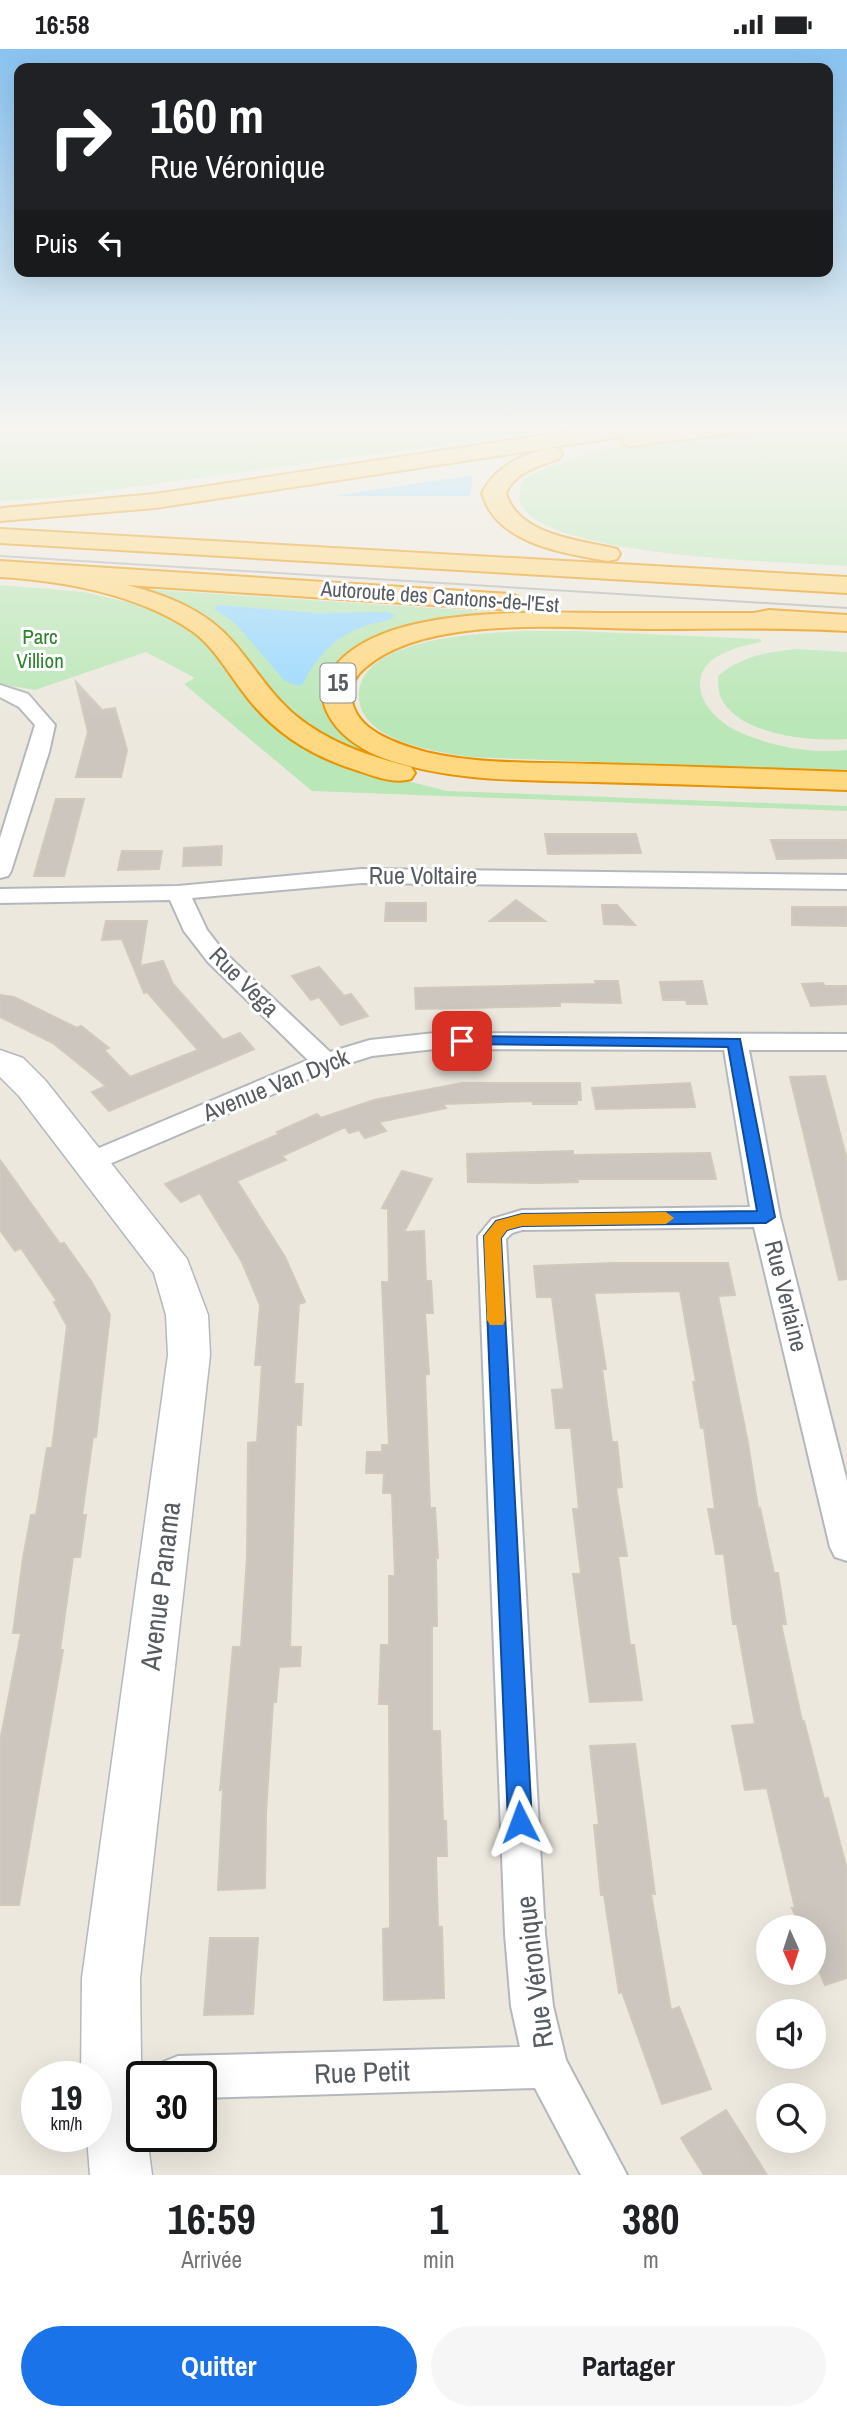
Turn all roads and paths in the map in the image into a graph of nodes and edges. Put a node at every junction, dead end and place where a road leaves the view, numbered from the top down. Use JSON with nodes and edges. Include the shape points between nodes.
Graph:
{"nodes":[{"id":1,"x":518,"y":524,"type":"edge"},
{"id":2,"x":0,"y":536,"type":"edge"},
{"id":3,"x":0,"y":569,"type":"edge"},
{"id":4,"x":42,"y":571,"type":"junction"},
{"id":5,"x":847,"y":577,"type":"edge"},
{"id":6,"x":847,"y":585,"type":"edge"},
{"id":7,"x":796,"y":620,"type":"junction"},
{"id":8,"x":847,"y":624,"type":"edge"},
{"id":9,"x":0,"y":691,"type":"edge"},
{"id":10,"x":847,"y":781,"type":"edge"},
{"id":11,"x":847,"y":796,"type":"edge"},
{"id":12,"x":0,"y":871,"type":"edge"},
{"id":13,"x":847,"y":881,"type":"edge"},
{"id":14,"x":178,"y":893,"type":"junction"},
{"id":15,"x":0,"y":895,"type":"edge"},
{"id":16,"x":735,"y":1042,"type":"junction"},
{"id":17,"x":847,"y":1042,"type":"edge"},
{"id":18,"x":0,"y":1061,"type":"edge"},
{"id":19,"x":325,"y":1062,"type":"junction"},
{"id":20,"x":90,"y":1162,"type":"junction"},
{"id":21,"x":766,"y":1217,"type":"junction"},
{"id":22,"x":845,"y":1529,"type":"edge"},
{"id":23,"x":546,"y":2067,"type":"junction"},
{"id":24,"x":217,"y":2076,"type":"edge"},
{"id":25,"x":126,"y":2079,"type":"edge"},
{"id":26,"x":121,"y":2175,"type":"edge"},
{"id":27,"x":605,"y":2175,"type":"edge"}],
"edges":[{"from":1,"to":5,"type":"highway","via":[[592,551]]},
{"from":2,"to":6,"type":"highway","name":"Autoroute des Cantons-de-l'Est"},
{"from":3,"to":4,"type":"highway","name":"Autoroute des Cantons-de-l'Est"},
{"from":4,"to":7,"type":"highway","name":"Autoroute des Cantons-de-l'Est"},
{"from":4,"to":11,"type":"highway","via":[[148,600],[189,618],[216,638],[291,727],[337,754],[393,772],[515,786]]},
{"from":7,"to":8,"type":"highway"},
{"from":7,"to":10,"type":"highway","number":"15","via":[[518,621],[437,628],[396,639],[360,657],[341,677],[337,699],[348,722],[376,743],[452,765]]},
{"from":9,"to":12,"type":"street","via":[[30,703],[45,725]]},
{"from":13,"to":14,"type":"street","name":"Rue Voltaire","via":[[361,876]]},
{"from":14,"to":15,"type":"street","name":"Rue Voltaire"},
{"from":14,"to":19,"type":"street","name":"Rue Vega","via":[[196,932],[216,957]]},
{"from":16,"to":17,"type":"street","name":"Avenue Van Dyck"},
{"from":16,"to":19,"type":"street","name":"Avenue Van Dyck","via":[[435,1041],[370,1048]]},
{"from":16,"to":21,"type":"street","name":"Rue Verlaine"},
{"from":18,"to":20,"type":"street","name":"Avenue Panama","via":[[32,1088]]},
{"from":19,"to":20,"type":"street","name":"Avenue Van Dyck"},
{"from":20,"to":25,"type":"street","name":"Avenue Panama","via":[[173,1269],[187,1315],[189,1356],[111,1978]]},
{"from":21,"to":22,"type":"street","name":"Rue Verlaine"},
{"from":21,"to":23,"type":"street","name":"Rue Véronique","via":[[522,1220],[502,1226],[492,1236],[525,1934]]},
{"from":23,"to":24,"type":"street","name":"Rue Petit"},
{"from":23,"to":27,"type":"street","name":"Rue Véronique"},
{"from":25,"to":26,"type":"street","name":"Avenue Panama"}]}
